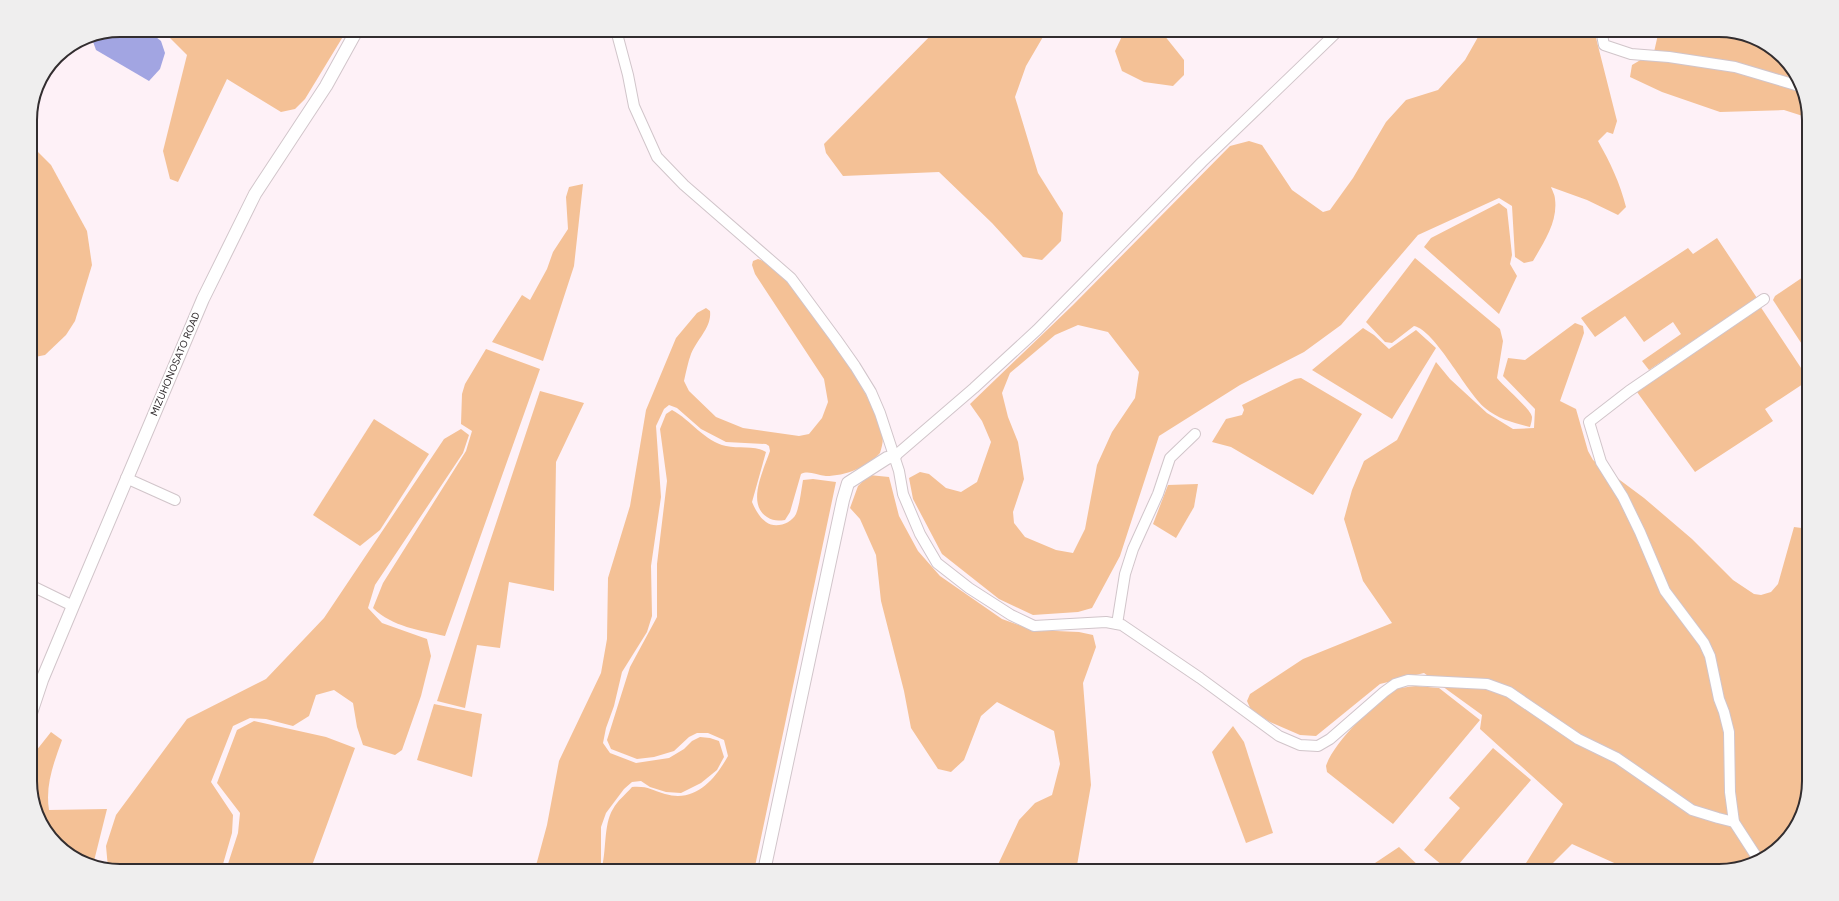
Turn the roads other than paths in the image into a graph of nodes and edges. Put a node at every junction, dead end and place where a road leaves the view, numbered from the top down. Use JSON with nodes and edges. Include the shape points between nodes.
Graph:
{"nodes":[{"id":1,"x":354,"y":37,"type":"edge"},
{"id":2,"x":618,"y":37,"type":"edge"},
{"id":3,"x":1332,"y":37,"type":"edge"},
{"id":4,"x":1602,"y":37,"type":"edge"},
{"id":5,"x":1794,"y":84,"type":"edge"},
{"id":6,"x":1764,"y":299,"type":"dead end"},
{"id":7,"x":1195,"y":434,"type":"dead end"},
{"id":8,"x":895,"y":456,"type":"junction"},
{"id":9,"x":126,"y":478,"type":"junction"},
{"id":10,"x":175,"y":500,"type":"dead end"},
{"id":11,"x":37,"y":588,"type":"edge"},
{"id":12,"x":73,"y":606,"type":"junction"},
{"id":13,"x":1117,"y":624,"type":"junction"},
{"id":14,"x":37,"y":695,"type":"edge"},
{"id":15,"x":1734,"y":822,"type":"junction"},
{"id":16,"x":1756,"y":855,"type":"edge"},
{"id":17,"x":765,"y":864,"type":"edge"}],
"edges":[{"from":1,"to":9,"type":"street","name":"MIZUHONOSATO ROAD","via":[[326,86],[255,194],[203,299]]},
{"from":2,"to":8,"type":"street","via":[[634,106],[657,157],[684,185],[791,278],[859,372],[877,406]]},
{"from":3,"to":8,"type":"street","via":[[1202,162],[1037,330]]},
{"from":4,"to":5,"type":"street","via":[[1604,45],[1631,54],[1712,62]]},
{"from":6,"to":15,"type":"street","via":[[1629,391],[1589,422],[1601,462],[1623,497],[1665,591],[1704,643],[1710,656],[1729,732],[1730,792]]},
{"from":7,"to":13,"type":"street","via":[[1170,458],[1125,574]]},
{"from":8,"to":13,"type":"street","via":[[903,494],[920,534],[937,563],[968,588],[1034,626],[1106,622]]},
{"from":8,"to":17,"type":"street","via":[[887,458],[848,483]]},
{"from":9,"to":10,"type":"street"},
{"from":9,"to":12,"type":"street","name":"MIZUHONOSATO ROAD"},
{"from":11,"to":12,"type":"street"},
{"from":12,"to":14,"type":"street","name":"MIZUHONOSATO ROAD"},
{"from":13,"to":15,"type":"street","via":[[1200,678],[1279,736],[1300,745],[1318,746],[1330,740],[1395,684],[1408,680],[1487,684],[1509,692],[1578,739],[1617,758],[1692,810]]},
{"from":15,"to":16,"type":"street"}]}
